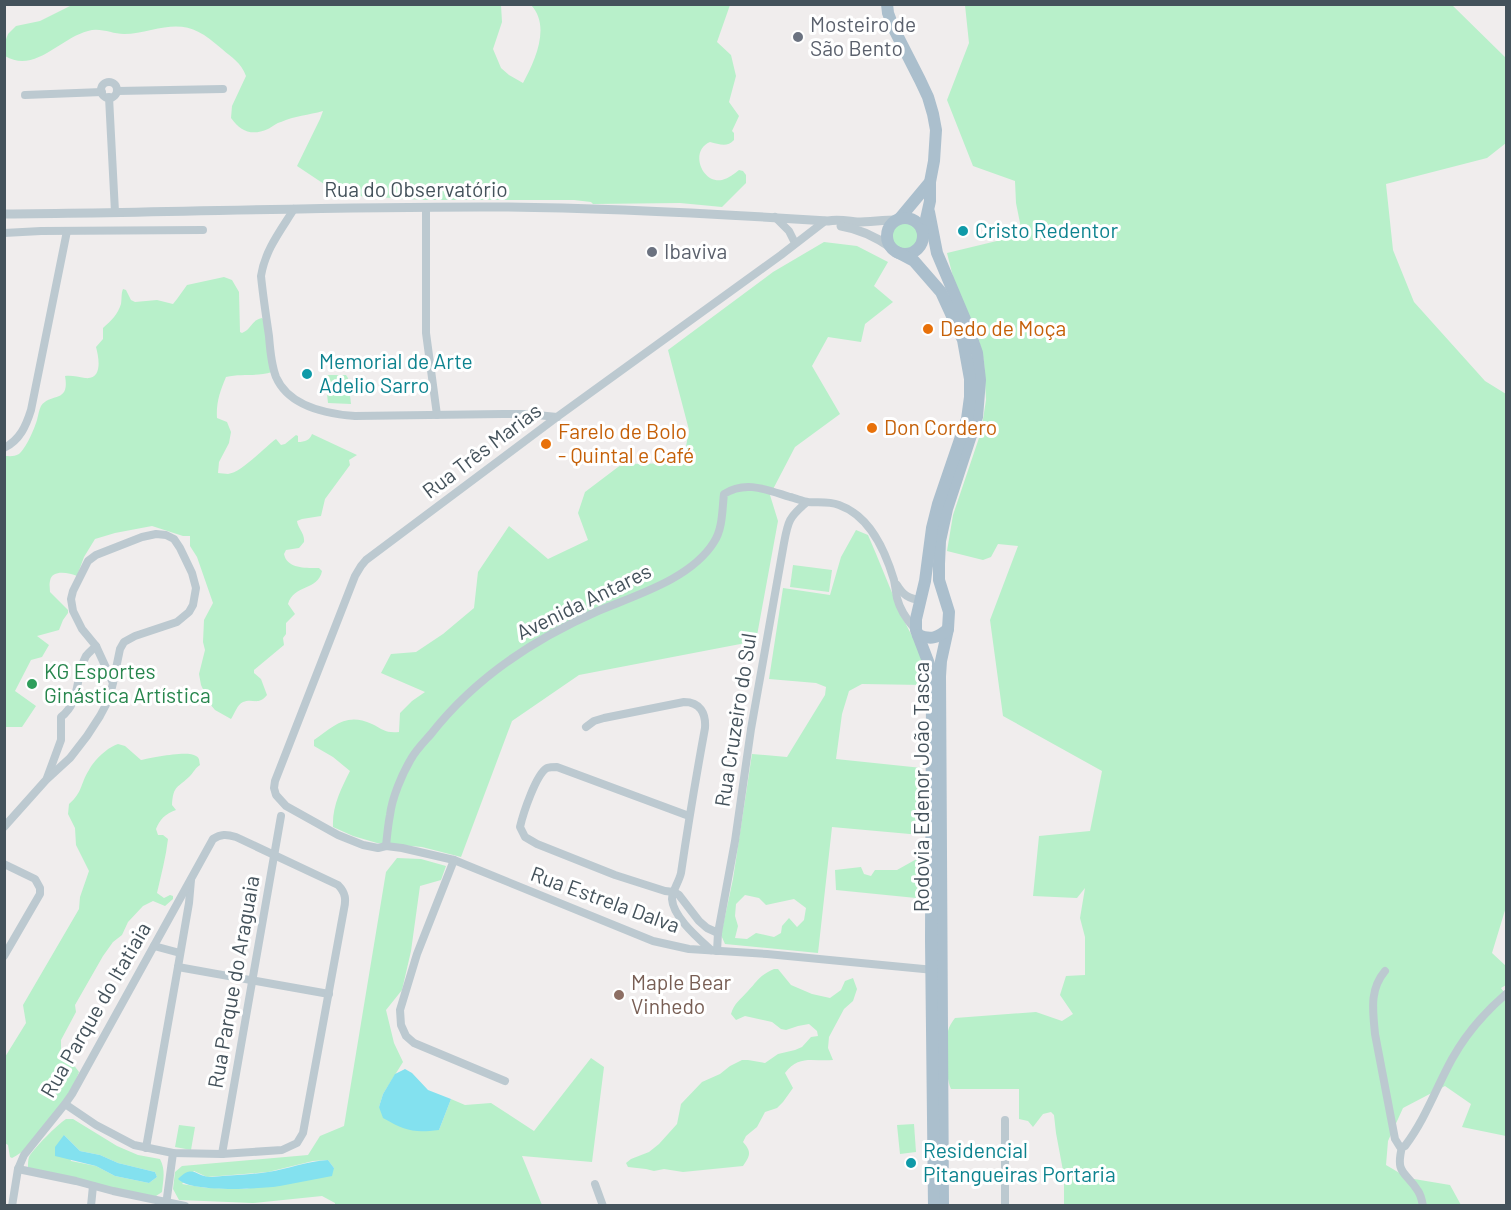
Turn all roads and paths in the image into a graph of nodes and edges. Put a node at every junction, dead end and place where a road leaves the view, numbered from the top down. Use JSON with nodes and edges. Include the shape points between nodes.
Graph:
{"nodes":[{"id":1,"x":887,"y":4,"type":"edge"},
{"id":2,"x":224,"y":89,"type":"dead end"},
{"id":3,"x":117,"y":91,"type":"junction"},
{"id":4,"x":102,"y":92,"type":"junction"},
{"id":5,"x":25,"y":96,"type":"dead end"},
{"id":6,"x":109,"y":98,"type":"junction"},
{"id":7,"x":930,"y":182,"type":"junction"},
{"id":8,"x":426,"y":208,"type":"junction"},
{"id":9,"x":294,"y":209,"type":"junction"},
{"id":10,"x":116,"y":212,"type":"junction"},
{"id":11,"x":4,"y":214,"type":"edge"},
{"id":12,"x":775,"y":217,"type":"junction"},
{"id":13,"x":898,"y":219,"type":"junction"},
{"id":14,"x":826,"y":221,"type":"junction"},
{"id":15,"x":203,"y":230,"type":"dead end"},
{"id":16,"x":67,"y":231,"type":"junction"},
{"id":17,"x":926,"y":232,"type":"junction"},
{"id":18,"x":4,"y":233,"type":"edge"},
{"id":19,"x":795,"y":243,"type":"junction"},
{"id":20,"x":894,"y":250,"type":"junction"},
{"id":21,"x":946,"y":274,"type":"junction"},
{"id":22,"x":934,"y":283,"type":"junction"},
{"id":23,"x":437,"y":415,"type":"junction"},
{"id":24,"x":540,"y":415,"type":"junction"},
{"id":25,"x":557,"y":417,"type":"junction"},
{"id":26,"x":549,"y":423,"type":"junction"},
{"id":27,"x":4,"y":448,"type":"edge"},
{"id":28,"x":807,"y":502,"type":"junction"},
{"id":29,"x":894,"y":581,"type":"junction"},
{"id":30,"x":921,"y":600,"type":"junction"},
{"id":31,"x":948,"y":608,"type":"junction"},
{"id":32,"x":948,"y":629,"type":"junction"},
{"id":33,"x":917,"y":632,"type":"junction"},
{"id":34,"x":96,"y":646,"type":"junction"},
{"id":35,"x":113,"y":683,"type":"junction"},
{"id":36,"x":586,"y":727,"type":"dead end"},
{"id":37,"x":46,"y":780,"type":"junction"},
{"id":38,"x":276,"y":795,"type":"joint"},
{"id":39,"x":281,"y":816,"type":"dead end"},
{"id":40,"x":689,"y":816,"type":"junction"},
{"id":41,"x":4,"y":827,"type":"edge"},
{"id":42,"x":386,"y":846,"type":"junction"},
{"id":43,"x":275,"y":855,"type":"junction"},
{"id":44,"x":454,"y":860,"type":"junction"},
{"id":45,"x":4,"y":864,"type":"edge"},
{"id":46,"x":190,"y":879,"type":"junction"},
{"id":47,"x":674,"y":892,"type":"junction"},
{"id":48,"x":718,"y":933,"type":"junction"},
{"id":49,"x":154,"y":946,"type":"junction"},
{"id":50,"x":714,"y":950,"type":"junction"},
{"id":51,"x":180,"y":953,"type":"junction"},
{"id":52,"x":4,"y":956,"type":"edge"},
{"id":53,"x":178,"y":967,"type":"junction"},
{"id":54,"x":936,"y":970,"type":"junction"},
{"id":55,"x":1385,"y":971,"type":"dead end"},
{"id":56,"x":253,"y":980,"type":"junction"},
{"id":57,"x":328,"y":994,"type":"junction"},
{"id":58,"x":1506,"y":994,"type":"edge"},
{"id":59,"x":505,"y":1081,"type":"dead end"},
{"id":60,"x":65,"y":1104,"type":"junction"},
{"id":61,"x":1005,"y":1120,"type":"dead end"},
{"id":62,"x":1402,"y":1147,"type":"junction"},
{"id":63,"x":146,"y":1148,"type":"junction"},
{"id":64,"x":172,"y":1153,"type":"junction"},
{"id":65,"x":222,"y":1154,"type":"junction"},
{"id":66,"x":18,"y":1169,"type":"junction"},
{"id":67,"x":595,"y":1184,"type":"dead end"},
{"id":68,"x":93,"y":1186,"type":"junction"},
{"id":69,"x":166,"y":1204,"type":"edge"},
{"id":70,"x":12,"y":1206,"type":"edge"},
{"id":71,"x":91,"y":1206,"type":"edge"},
{"id":72,"x":185,"y":1206,"type":"edge"},
{"id":73,"x":603,"y":1206,"type":"edge"},
{"id":74,"x":934,"y":1206,"type":"edge"},
{"id":75,"x":943,"y":1206,"type":"edge"},
{"id":76,"x":1005,"y":1206,"type":"edge"},
{"id":77,"x":1423,"y":1206,"type":"edge"}],
"edges":[{"from":1,"to":7,"type":"main road","name":"Rodovia Edenor João Tasca","via":[[894,29],[921,80],[933,114],[936,130]]},
{"from":2,"to":3,"type":"street"},
{"from":3,"to":4,"type":"street","via":[[110,82],[103,85]]},
{"from":3,"to":6,"type":"street"},
{"from":4,"to":5,"type":"street"},
{"from":4,"to":6,"type":"street"},
{"from":6,"to":10,"type":"street"},
{"from":7,"to":13,"type":"main road"},
{"from":7,"to":17,"type":"main road","name":"Rodovia Edenor João Tasca"},
{"from":8,"to":9,"type":"street","name":"Rua do Observatório"},
{"from":8,"to":12,"type":"street","name":"Rua do Observatório","via":[[657,210]]},
{"from":8,"to":23,"type":"street","via":[[426,333]]},
{"from":9,"to":10,"type":"street","name":"Rua do Observatório"},
{"from":9,"to":23,"type":"street","via":[[271,246],[261,276],[272,360],[282,388],[313,409],[333,414]]},
{"from":10,"to":11,"type":"street","name":"Rua do Observatório"},
{"from":12,"to":14,"type":"street","name":"Rua do Observatório"},
{"from":12,"to":19,"type":"street"},
{"from":13,"to":14,"type":"street","name":"Rua do Observatório"},
{"from":13,"to":17,"type":"main road","via":[[916,220]]},
{"from":13,"to":20,"type":"main road","via":[[887,233]]},
{"from":14,"to":19,"type":"street","name":"Rua Três Marias"},
{"from":14,"to":20,"type":"street","name":"Rua do Observatório","via":[[875,237]]},
{"from":15,"to":16,"type":"street"},
{"from":16,"to":18,"type":"street"},
{"from":16,"to":27,"type":"street","via":[[29,417],[13,444]]},
{"from":17,"to":20,"type":"main road","via":[[921,246],[912,252]]},
{"from":17,"to":21,"type":"main road","name":"Rodovia Edenor João Tasca"},
{"from":19,"to":25,"type":"street","name":"Rua Três Marias"},
{"from":20,"to":22,"type":"main road","via":[[914,261]]},
{"from":21,"to":22,"type":"main road"},
{"from":21,"to":31,"type":"main road","name":"Rodovia Edenor João Tasca","via":[[977,353],[980,380],[977,417],[940,541],[939,580]]},
{"from":22,"to":30,"type":"main road","via":[[963,340],[970,398],[967,419],[932,528]]},
{"from":23,"to":24,"type":"street"},
{"from":24,"to":25,"type":"street"},
{"from":24,"to":26,"type":"street"},
{"from":25,"to":26,"type":"street","name":"Rua Três Marias"},
{"from":26,"to":38,"type":"street","name":"Rua Três Marias","via":[[361,566],[275,781]]},
{"from":28,"to":29,"type":"street","via":[[838,505],[865,522],[886,557]]},
{"from":28,"to":42,"type":"street","name":"Avenida Antares","via":[[759,487],[734,488],[724,494],[720,532],[713,544],[686,570],[543,638],[482,681],[411,758],[390,812]]},
{"from":28,"to":48,"type":"street","name":"Rua Cruzeiro do Sul","via":[[788,524]]},
{"from":29,"to":30,"type":"street","via":[[910,599]]},
{"from":29,"to":33,"type":"street","via":[[902,612]]},
{"from":30,"to":31,"type":"main road"},
{"from":30,"to":33,"type":"main road"},
{"from":31,"to":32,"type":"main road","name":"Rodovia Edenor João Tasca"},
{"from":32,"to":33,"type":"main road","via":[[934,639]]},
{"from":32,"to":54,"type":"main road","name":"Rodovia Edenor João Tasca","via":[[941,661]]},
{"from":33,"to":54,"type":"main road","name":"Rodovia Edenor João Tasca","via":[[929,664],[932,689]]},
{"from":34,"to":35,"type":"street"},
{"from":34,"to":35,"type":"street","via":[[82,629],[71,599],[88,561],[105,550],[142,537],[156,534],[174,539],[195,580],[196,597],[189,612],[177,622],[124,642]]},
{"from":34,"to":37,"type":"street","via":[[85,658],[73,703],[61,717],[61,740]]},
{"from":35,"to":37,"type":"street","via":[[109,699],[87,736]]},
{"from":36,"to":40,"type":"street","via":[[604,718],[672,704],[692,702],[698,706],[705,720]]},
{"from":37,"to":41,"type":"street"},
{"from":38,"to":42,"type":"street","name":"Rua Estrela Dalva","via":[[286,806],[338,835],[363,845]]},
{"from":39,"to":43,"type":"street","name":"Rua Parque do Araguaia"},
{"from":40,"to":47,"type":"street","via":[[680,881]]},
{"from":40,"to":47,"type":"street","via":[[550,767],[537,780],[520,827],[525,837],[537,844],[615,875]]},
{"from":42,"to":44,"type":"street","name":"Rua Estrela Dalva"},
{"from":43,"to":46,"type":"street","name":"Rua Parque do Itatiaia","via":[[236,837],[219,835]]},
{"from":43,"to":56,"type":"street","name":"Rua Parque do Araguaia"},
{"from":43,"to":57,"type":"street","via":[[343,889],[346,901]]},
{"from":44,"to":50,"type":"street","name":"Rua Estrela Dalva","via":[[653,941]]},
{"from":44,"to":59,"type":"street","via":[[414,965],[400,1010],[401,1025],[414,1043]]},
{"from":45,"to":52,"type":"street","via":[[35,879],[40,894]]},
{"from":46,"to":49,"type":"street","name":"Rua Parque do Itatiaia"},
{"from":46,"to":51,"type":"street"},
{"from":47,"to":48,"type":"street","via":[[699,921]]},
{"from":47,"to":50,"type":"street","via":[[672,899],[680,917],[689,930]]},
{"from":48,"to":50,"type":"street","name":"Rua Cruzeiro do Sul"},
{"from":49,"to":51,"type":"street"},
{"from":49,"to":60,"type":"street","name":"Rua Parque do Itatiaia"},
{"from":50,"to":54,"type":"street","name":"Rua Estrela Dalva"},
{"from":51,"to":53,"type":"street"},
{"from":53,"to":56,"type":"street"},
{"from":53,"to":63,"type":"street"},
{"from":54,"to":74,"type":"main road","name":"Rodovia Edenor João Tasca"},
{"from":54,"to":75,"type":"main road","name":"Rodovia Edenor João Tasca"},
{"from":55,"to":62,"type":"street","via":[[1377,980],[1374,993],[1375,1034],[1395,1139]]},
{"from":56,"to":57,"type":"street"},
{"from":56,"to":65,"type":"street","name":"Rua Parque do Araguaia"},
{"from":57,"to":65,"type":"street","via":[[303,1133],[297,1143],[282,1150]]},
{"from":58,"to":62,"type":"street","via":[[1463,1040],[1425,1115]]},
{"from":60,"to":63,"type":"street","via":[[122,1139]]},
{"from":60,"to":66,"type":"street","name":"Rua Parque do Itatiaia","via":[[27,1150]]},
{"from":61,"to":76,"type":"street"},
{"from":62,"to":77,"type":"street","via":[[1402,1172],[1420,1193]]},
{"from":63,"to":64,"type":"street"},
{"from":64,"to":65,"type":"street"},
{"from":64,"to":69,"type":"street"},
{"from":66,"to":68,"type":"street"},
{"from":66,"to":70,"type":"street","name":"Rua Parque do Itatiaia"},
{"from":67,"to":73,"type":"street"},
{"from":68,"to":69,"type":"street"},
{"from":68,"to":71,"type":"street"},
{"from":69,"to":72,"type":"street"}]}
